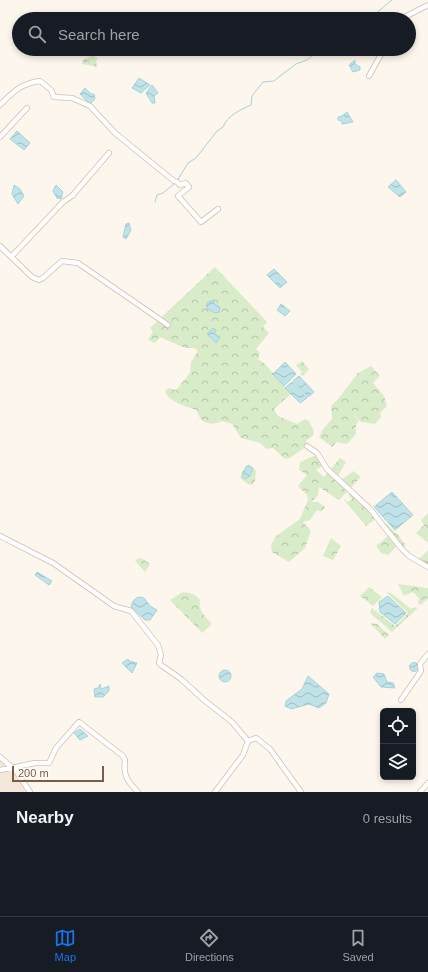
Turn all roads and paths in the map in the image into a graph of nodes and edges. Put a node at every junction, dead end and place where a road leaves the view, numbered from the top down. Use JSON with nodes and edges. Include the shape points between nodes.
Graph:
{"nodes":[{"id":1,"x":428,"y":5,"type":"edge"},
{"id":2,"x":414,"y":12,"type":"edge"},
{"id":3,"x":380,"y":56,"type":"edge"},
{"id":4,"x":369,"y":76,"type":"dead end"},
{"id":5,"x":0,"y":105,"type":"edge"},
{"id":6,"x":27,"y":108,"type":"dead end"},
{"id":7,"x":0,"y":137,"type":"edge"},
{"id":8,"x":110,"y":153,"type":"dead end"},
{"id":9,"x":218,"y":209,"type":"dead end"},
{"id":10,"x":0,"y":246,"type":"edge"},
{"id":11,"x":12,"y":256,"type":"junction"},
{"id":12,"x":168,"y":325,"type":"dead end"},
{"id":13,"x":307,"y":446,"type":"dead end"},
{"id":14,"x":0,"y":536,"type":"edge"},
{"id":15,"x":428,"y":567,"type":"edge"},
{"id":16,"x":428,"y":654,"type":"edge"},
{"id":17,"x":401,"y":700,"type":"dead end"},
{"id":18,"x":248,"y":741,"type":"junction"},
{"id":19,"x":0,"y":757,"type":"edge"},
{"id":20,"x":11,"y":767,"type":"junction"},
{"id":21,"x":0,"y":770,"type":"edge"},
{"id":22,"x":428,"y":783,"type":"edge"},
{"id":23,"x":30,"y":792,"type":"edge"},
{"id":24,"x":138,"y":792,"type":"edge"},
{"id":25,"x":215,"y":792,"type":"edge"},
{"id":26,"x":301,"y":792,"type":"edge"},
{"id":27,"x":420,"y":792,"type":"edge"}],
"edges":[{"from":1,"to":2,"type":"street"},
{"from":3,"to":4,"type":"street"},
{"from":5,"to":9,"type":"street","via":[[15,89],[40,81],[51,90],[54,97],[72,98],[90,106],[115,133],[176,182],[180,185],[186,183],[189,187],[178,196],[201,222]]},
{"from":6,"to":7,"type":"street"},
{"from":8,"to":11,"type":"street","via":[[72,196],[63,202]]},
{"from":10,"to":11,"type":"street"},
{"from":11,"to":12,"type":"street","via":[[38,280],[62,260],[78,263]]},
{"from":13,"to":15,"type":"street","via":[[317,452],[327,469],[370,509],[392,538]]},
{"from":14,"to":18,"type":"street","via":[[53,563],[114,606],[131,611],[158,644],[161,655],[159,663],[232,722]]},
{"from":16,"to":17,"type":"street","via":[[420,664],[421,671]]},
{"from":18,"to":25,"type":"street","via":[[243,755]]},
{"from":18,"to":26,"type":"street","via":[[256,738],[270,749]]},
{"from":19,"to":20,"type":"street"},
{"from":20,"to":21,"type":"street"},
{"from":20,"to":23,"type":"street"},
{"from":20,"to":24,"type":"street","via":[[48,763],[56,748],[79,722],[123,756],[125,776]]},
{"from":22,"to":27,"type":"street"}]}
